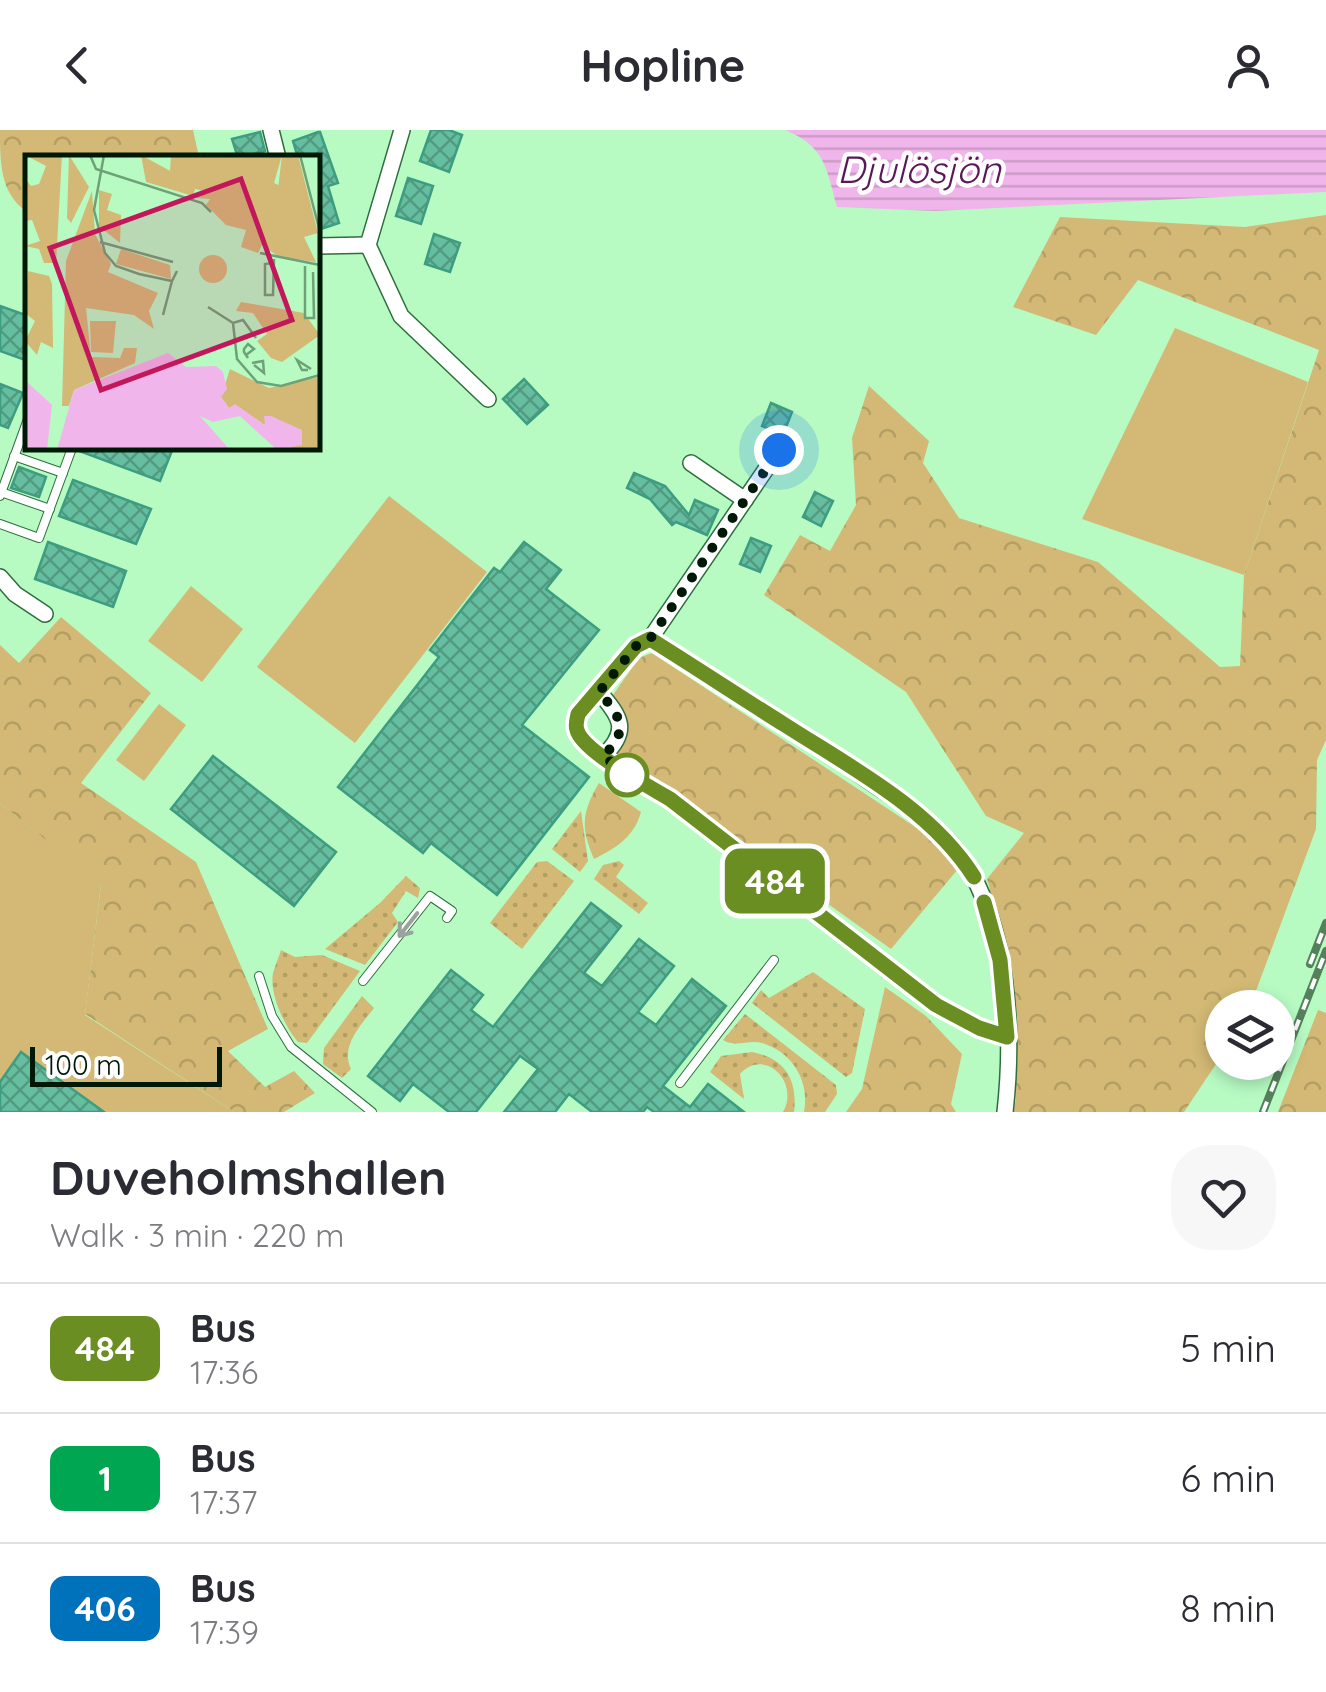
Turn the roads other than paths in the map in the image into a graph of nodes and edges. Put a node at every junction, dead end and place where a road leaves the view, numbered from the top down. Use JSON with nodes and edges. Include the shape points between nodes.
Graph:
{"nodes":[{"id":1,"x":270,"y":130,"type":"edge"},
{"id":2,"x":402,"y":130,"type":"edge"},
{"id":3,"x":277,"y":155,"type":"edge"},
{"id":4,"x":320,"y":246,"type":"edge"},
{"id":5,"x":368,"y":246,"type":"junction"},
{"id":6,"x":488,"y":399,"type":"dead end"},
{"id":7,"x":25,"y":427,"type":"edge"},
{"id":8,"x":71,"y":450,"type":"edge"},
{"id":9,"x":779,"y":450,"type":"dead end"},
{"id":10,"x":14,"y":456,"type":"junction"},
{"id":11,"x":691,"y":463,"type":"dead end"},
{"id":12,"x":63,"y":474,"type":"junction"},
{"id":13,"x":1,"y":494,"type":"edge"},
{"id":14,"x":744,"y":500,"type":"junction"},
{"id":15,"x":50,"y":509,"type":"junction"},
{"id":16,"x":0,"y":524,"type":"edge"},
{"id":17,"x":0,"y":577,"type":"edge"},
{"id":18,"x":45,"y":614,"type":"dead end"},
{"id":19,"x":650,"y":639,"type":"junction"},
{"id":20,"x":599,"y":692,"type":"junction"},
{"id":21,"x":603,"y":756,"type":"junction"},
{"id":22,"x":447,"y":918,"type":"dead end"},
{"id":23,"x":774,"y":960,"type":"dead end"},
{"id":24,"x":259,"y":976,"type":"dead end"},
{"id":25,"x":363,"y":982,"type":"dead end"},
{"id":26,"x":1007,"y":1037,"type":"junction"},
{"id":27,"x":680,"y":1083,"type":"dead end"},
{"id":28,"x":372,"y":1112,"type":"edge"},
{"id":29,"x":1005,"y":1112,"type":"edge"}],
"edges":[{"from":1,"to":3,"type":"street"},
{"from":2,"to":5,"type":"street"},
{"from":4,"to":5,"type":"street"},
{"from":5,"to":6,"type":"street","via":[[401,316]]},
{"from":7,"to":10,"type":"lane"},
{"from":8,"to":12,"type":"lane"},
{"from":9,"to":14,"type":"street"},
{"from":10,"to":12,"type":"lane"},
{"from":10,"to":13,"type":"lane"},
{"from":11,"to":14,"type":"street"},
{"from":12,"to":15,"type":"lane"},
{"from":13,"to":15,"type":"lane"},
{"from":14,"to":19,"type":"street"},
{"from":15,"to":16,"type":"lane","via":[[40,538]]},
{"from":17,"to":18,"type":"street"},
{"from":19,"to":20,"type":"street","via":[[636,646]]},
{"from":19,"to":26,"type":"street","via":[[867,780],[960,854],[992,926]]},
{"from":20,"to":21,"type":"street","via":[[621,728]]},
{"from":20,"to":21,"type":"street","via":[[578,714],[575,728]]},
{"from":21,"to":26,"type":"street","via":[[670,799],[936,1005]]},
{"from":22,"to":25,"type":"lane","one_way":true,"via":[[452,911],[430,896]]},
{"from":23,"to":27,"type":"lane"},
{"from":24,"to":28,"type":"lane","via":[[291,1047]]},
{"from":26,"to":29,"type":"street"}]}
